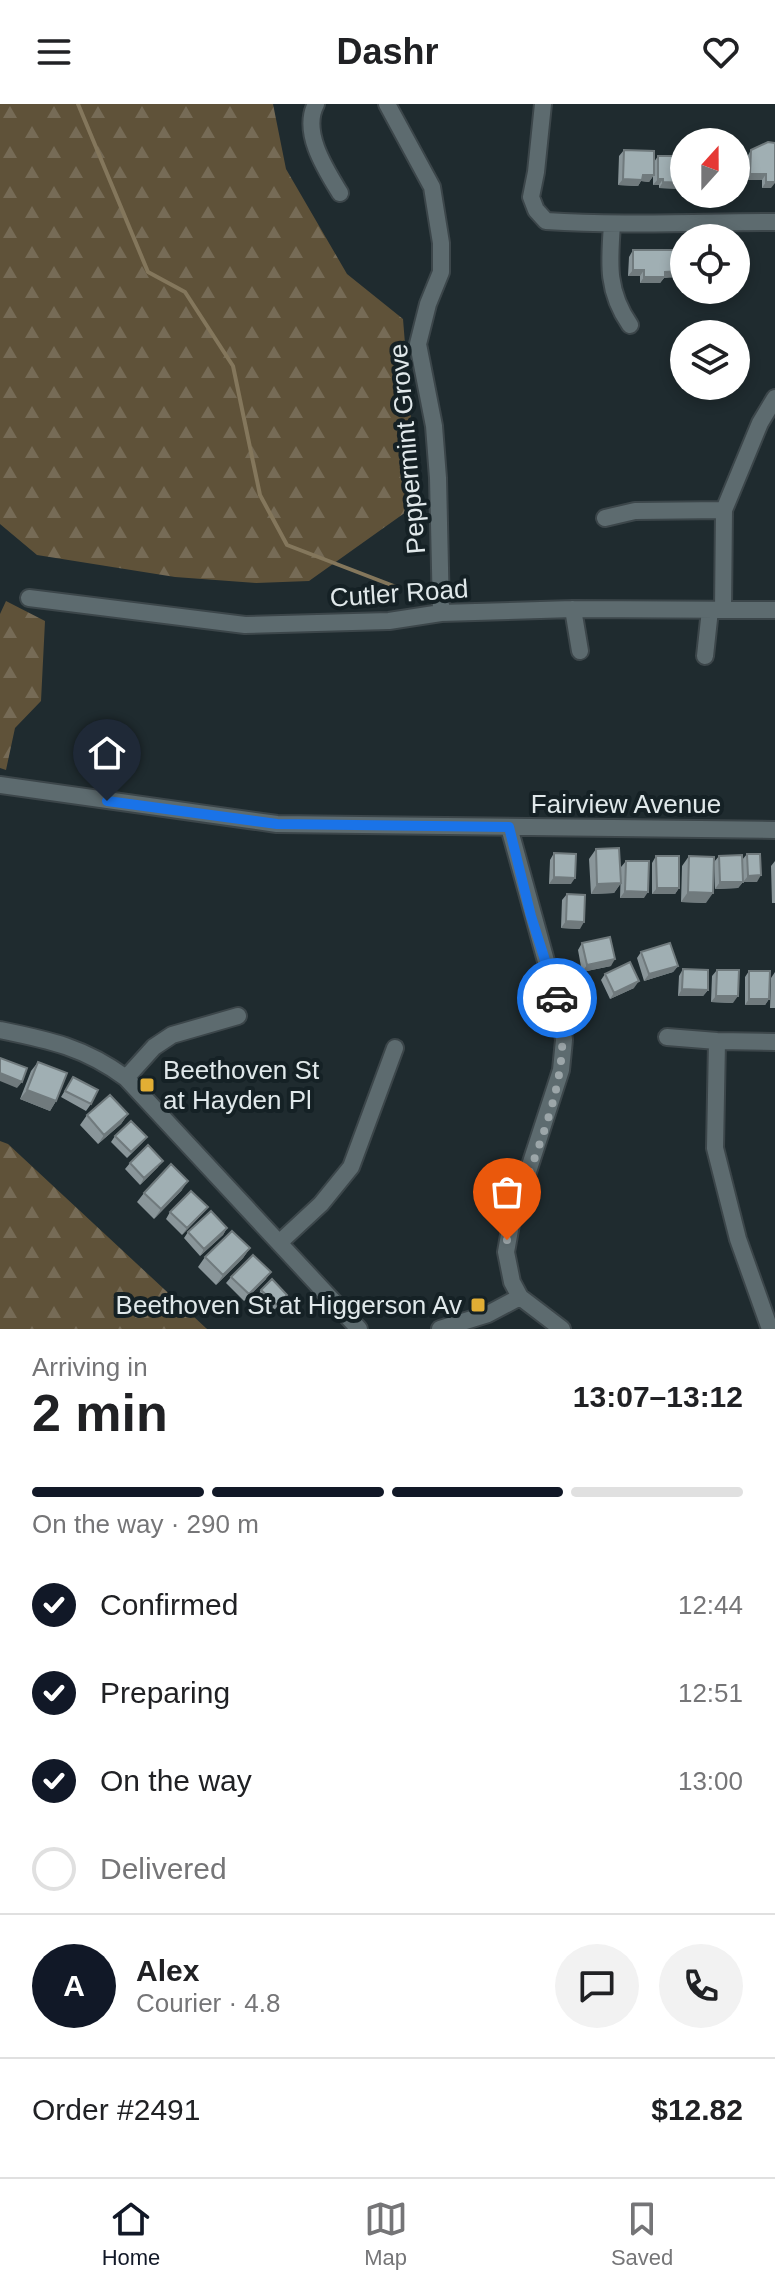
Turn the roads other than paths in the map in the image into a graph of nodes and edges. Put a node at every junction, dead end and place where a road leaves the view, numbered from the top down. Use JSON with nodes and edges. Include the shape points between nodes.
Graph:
{"nodes":[{"id":1,"x":316,"y":104,"type":"edge"},
{"id":2,"x":387,"y":104,"type":"edge"},
{"id":3,"x":543,"y":104,"type":"edge"},
{"id":4,"x":340,"y":193,"type":"dead end"},
{"id":5,"x":775,"y":222,"type":"edge"},
{"id":6,"x":612,"y":225,"type":"junction"},
{"id":7,"x":630,"y":325,"type":"dead end"},
{"id":8,"x":775,"y":398,"type":"edge"},
{"id":9,"x":724,"y":510,"type":"junction"},
{"id":10,"x":605,"y":518,"type":"dead end"},
{"id":11,"x":29,"y":598,"type":"dead end"},
{"id":12,"x":573,"y":609,"type":"junction"},
{"id":13,"x":716,"y":610,"type":"junction"},
{"id":14,"x":775,"y":610,"type":"edge"},
{"id":15,"x":441,"y":613,"type":"junction"},
{"id":16,"x":580,"y":651,"type":"dead end"},
{"id":17,"x":705,"y":656,"type":"dead end"},
{"id":18,"x":0,"y":785,"type":"edge"},
{"id":19,"x":509,"y":827,"type":"junction"},
{"id":20,"x":775,"y":830,"type":"edge"},
{"id":21,"x":238,"y":1016,"type":"dead end"},
{"id":22,"x":0,"y":1030,"type":"edge"},
{"id":23,"x":667,"y":1037,"type":"dead end"},
{"id":24,"x":717,"y":1041,"type":"junction"},
{"id":25,"x":775,"y":1042,"type":"edge"},
{"id":26,"x":395,"y":1048,"type":"dead end"},
{"id":27,"x":126,"y":1078,"type":"junction"},
{"id":28,"x":279,"y":1243,"type":"junction"},
{"id":29,"x":520,"y":1297,"type":"junction"},
{"id":30,"x":770,"y":1318,"type":"edge"},
{"id":31,"x":359,"y":1329,"type":"edge"},
{"id":32,"x":440,"y":1329,"type":"edge"},
{"id":33,"x":562,"y":1329,"type":"edge"}],
"edges":[{"from":1,"to":4,"type":"street","via":[[313,138]]},
{"from":2,"to":15,"type":"street","name":"Peppermint Grove","via":[[432,187],[441,243],[441,272],[418,344],[434,426]]},
{"from":3,"to":6,"type":"street","via":[[531,197],[536,210],[546,221]]},
{"from":5,"to":6,"type":"street"},
{"from":6,"to":7,"type":"street","via":[[609,269],[618,308]]},
{"from":8,"to":9,"type":"street"},
{"from":9,"to":10,"type":"street","via":[[635,511]]},
{"from":9,"to":13,"type":"street"},
{"from":11,"to":15,"type":"street","name":"Cutler Road","via":[[245,625],[389,621]]},
{"from":12,"to":13,"type":"street","name":"Cutler Road"},
{"from":12,"to":15,"type":"street","name":"Cutler Road"},
{"from":12,"to":16,"type":"street"},
{"from":13,"to":14,"type":"street","name":"Cutler Road"},
{"from":13,"to":17,"type":"street"},
{"from":18,"to":19,"type":"street","name":"Fairview Avenue","via":[[277,824]]},
{"from":19,"to":20,"type":"street","name":"Fairview Avenue"},
{"from":19,"to":29,"type":"street","via":[[564,1040],[558,1079],[507,1240],[508,1267]]},
{"from":21,"to":27,"type":"street","via":[[172,1035]]},
{"from":22,"to":27,"type":"street","via":[[69,1045]]},
{"from":23,"to":24,"type":"street"},
{"from":24,"to":25,"type":"street"},
{"from":24,"to":30,"type":"street","via":[[715,1148],[738,1239]]},
{"from":26,"to":28,"type":"street","via":[[351,1167]]},
{"from":27,"to":28,"type":"street"},
{"from":28,"to":31,"type":"street"},
{"from":29,"to":32,"type":"street"},
{"from":29,"to":33,"type":"street"}]}
